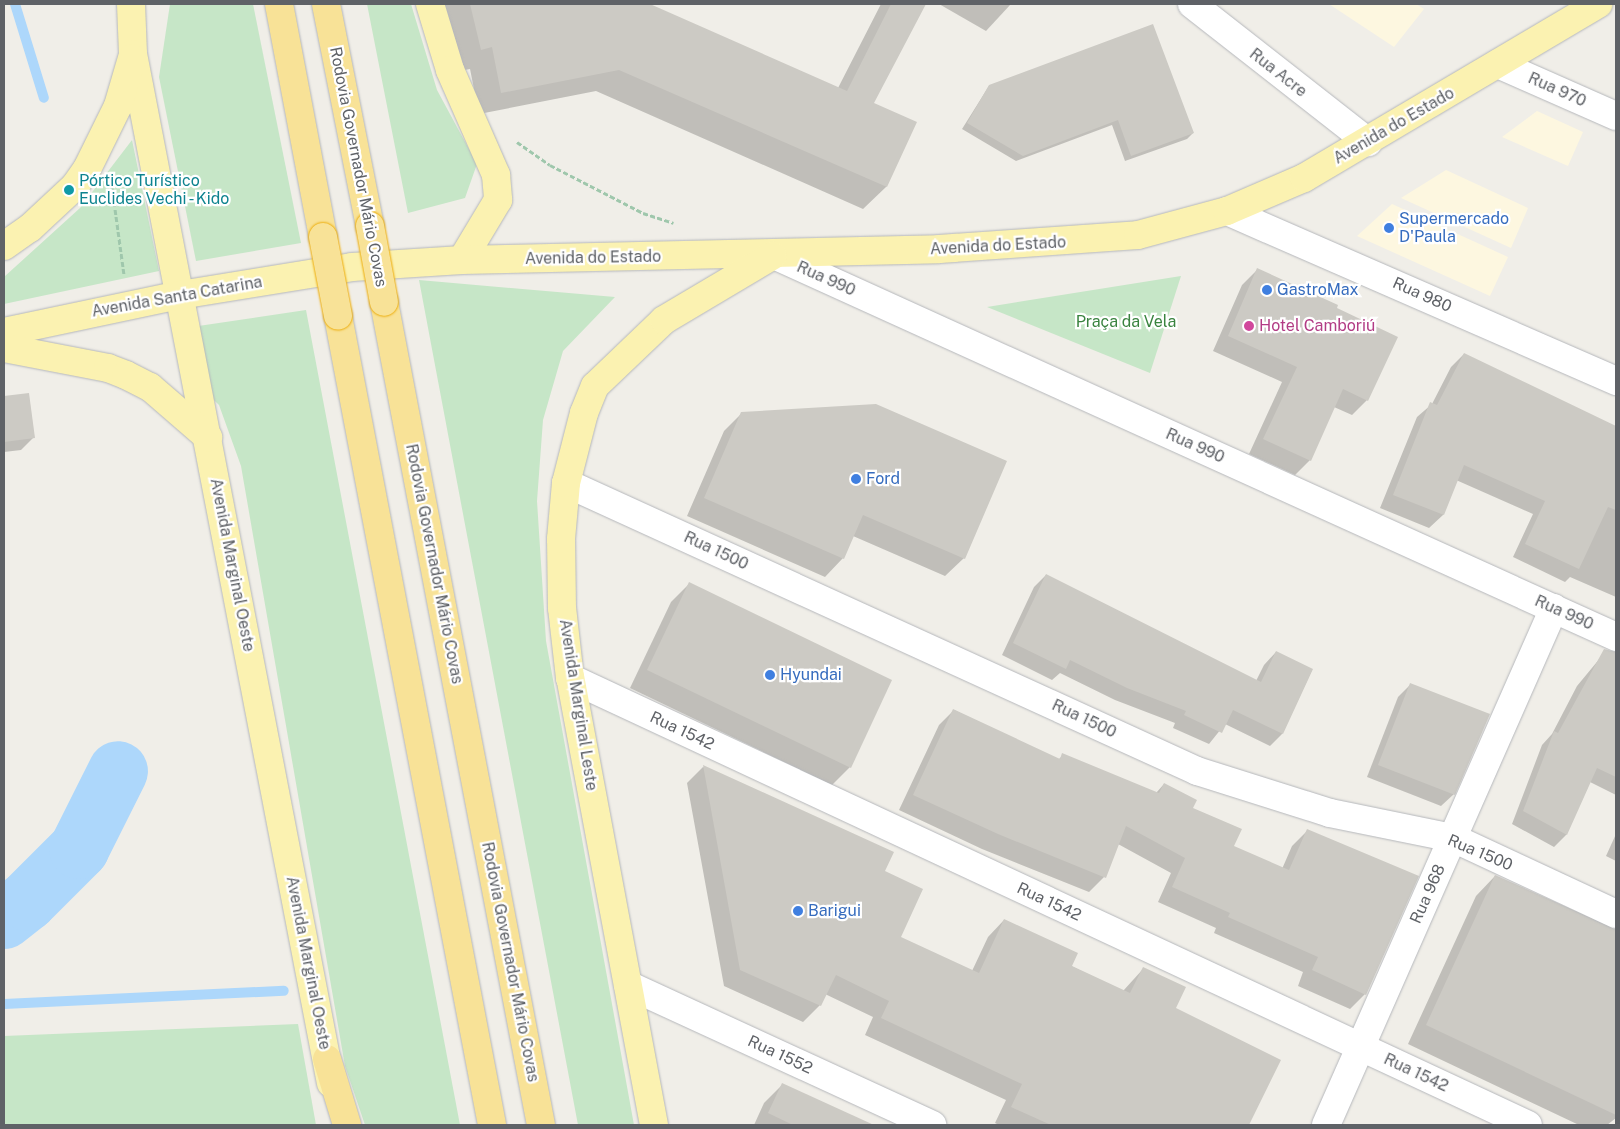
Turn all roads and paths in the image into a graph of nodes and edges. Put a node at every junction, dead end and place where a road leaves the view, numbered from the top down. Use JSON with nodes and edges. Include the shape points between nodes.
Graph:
{"nodes":[{"id":1,"x":131,"y":4,"type":"edge"},
{"id":2,"x":278,"y":4,"type":"edge"},
{"id":3,"x":326,"y":4,"type":"edge"},
{"id":4,"x":430,"y":4,"type":"edge"},
{"id":5,"x":1192,"y":4,"type":"edge"},
{"id":6,"x":1616,"y":5,"type":"edge"},
{"id":7,"x":1593,"y":7,"type":"edge"},
{"id":8,"x":133,"y":54,"type":"junction"},
{"id":9,"x":1498,"y":64,"type":"junction"},
{"id":10,"x":1616,"y":116,"type":"edge"},
{"id":11,"x":511,"y":138,"type":"dead end"},
{"id":12,"x":1368,"y":142,"type":"junction"},
{"id":13,"x":111,"y":179,"type":"dead end"},
{"id":14,"x":1228,"y":211,"type":"junction"},
{"id":15,"x":680,"y":225,"type":"dead end"},
{"id":16,"x":4,"y":246,"type":"edge"},
{"id":17,"x":774,"y":255,"type":"junction"},
{"id":18,"x":462,"y":260,"type":"junction"},
{"id":19,"x":352,"y":267,"type":"joint"},
{"id":20,"x":125,"y":282,"type":"dead end"},
{"id":21,"x":180,"y":295,"type":"junction"},
{"id":22,"x":4,"y":332,"type":"edge"},
{"id":23,"x":4,"y":348,"type":"edge"},
{"id":24,"x":1616,"y":380,"type":"edge"},
{"id":25,"x":208,"y":437,"type":"junction"},
{"id":26,"x":566,"y":483,"type":"junction"},
{"id":27,"x":1554,"y":608,"type":"junction"},
{"id":28,"x":1616,"y":637,"type":"edge"},
{"id":29,"x":570,"y":678,"type":"junction"},
{"id":30,"x":1453,"y":838,"type":"junction"},
{"id":31,"x":1616,"y":914,"type":"edge"},
{"id":32,"x":628,"y":985,"type":"junction"},
{"id":33,"x":1361,"y":1047,"type":"junction"},
{"id":34,"x":326,"y":1059,"type":"junction"},
{"id":35,"x":339,"y":1125,"type":"edge"},
{"id":36,"x":347,"y":1125,"type":"edge"},
{"id":37,"x":492,"y":1125,"type":"edge"},
{"id":38,"x":541,"y":1125,"type":"edge"},
{"id":39,"x":654,"y":1125,"type":"edge"},
{"id":40,"x":932,"y":1125,"type":"edge"},
{"id":41,"x":1326,"y":1125,"type":"edge"},
{"id":42,"x":1528,"y":1125,"type":"edge"}],
"edges":[{"from":1,"to":8,"type":"main road","name":"Avenida Marginal Oeste"},
{"from":2,"to":37,"type":"highway","bridge":true},
{"from":3,"to":38,"type":"highway","name":"Rodovia Governador Mário Covas","bridge":true},
{"from":4,"to":18,"type":"main road","via":[[450,70],[496,175],[498,200]]},
{"from":5,"to":12,"type":"street","name":"Rua Acre"},
{"from":6,"to":7,"type":"main road","name":"Avenida do Estado"},
{"from":7,"to":9,"type":"main road","name":"Avenida do Estado"},
{"from":8,"to":16,"type":"main road","via":[[118,106],[87,169],[75,186],[30,228]]},
{"from":8,"to":21,"type":"main road","name":"Avenida Marginal Oeste"},
{"from":9,"to":10,"type":"street","name":"Rua 970"},
{"from":9,"to":12,"type":"main road","name":"Avenida do Estado"},
{"from":11,"to":15,"type":"path","via":[[550,165],[643,213]]},
{"from":12,"to":14,"type":"main road","name":"Avenida do Estado","via":[[1304,178]]},
{"from":13,"to":20,"type":"path"},
{"from":14,"to":17,"type":"main road","name":"Avenida do Estado","via":[[1138,235],[1085,242]]},
{"from":14,"to":24,"type":"street","name":"Rua 980"},
{"from":17,"to":18,"type":"main road","name":"Avenida do Estado"},
{"from":17,"to":26,"type":"main road","name":"Avenida Marginal Leste","via":[[664,320],[595,386],[584,412]]},
{"from":17,"to":27,"type":"street","name":"Rua 990"},
{"from":18,"to":19,"type":"main road","name":"Avenida do Estado"},
{"from":19,"to":21,"type":"main road","name":"Avenida Santa Catarina"},
{"from":21,"to":22,"type":"main road","name":"Avenida Santa Catarina"},
{"from":21,"to":25,"type":"main road","name":"Avenida Marginal Oeste"},
{"from":23,"to":25,"type":"main road","via":[[108,368],[126,375],[150,387]]},
{"from":25,"to":34,"type":"main road","name":"Avenida Marginal Oeste"},
{"from":26,"to":29,"type":"main road","name":"Avenida Marginal Leste","via":[[560,539],[562,608]]},
{"from":26,"to":30,"type":"street","name":"Rua 1500","via":[[1197,770],[1330,813]]},
{"from":27,"to":28,"type":"street","name":"Rua 990"},
{"from":27,"to":30,"type":"street","name":"Rua 968"},
{"from":29,"to":32,"type":"main road","name":"Avenida Marginal Leste"},
{"from":29,"to":33,"type":"street","name":"Rua 1542"},
{"from":30,"to":31,"type":"street","name":"Rua 1500"},
{"from":30,"to":33,"type":"street","name":"Rua 968"},
{"from":32,"to":39,"type":"main road","name":"Avenida Marginal Leste"},
{"from":32,"to":40,"type":"street","name":"Rua 1552"},
{"from":33,"to":41,"type":"street","name":"Rua 968"},
{"from":33,"to":42,"type":"street","name":"Rua 1542"},
{"from":34,"to":35,"type":"main road","name":"Avenida Marginal Oeste"},
{"from":34,"to":36,"type":"highway"}]}
